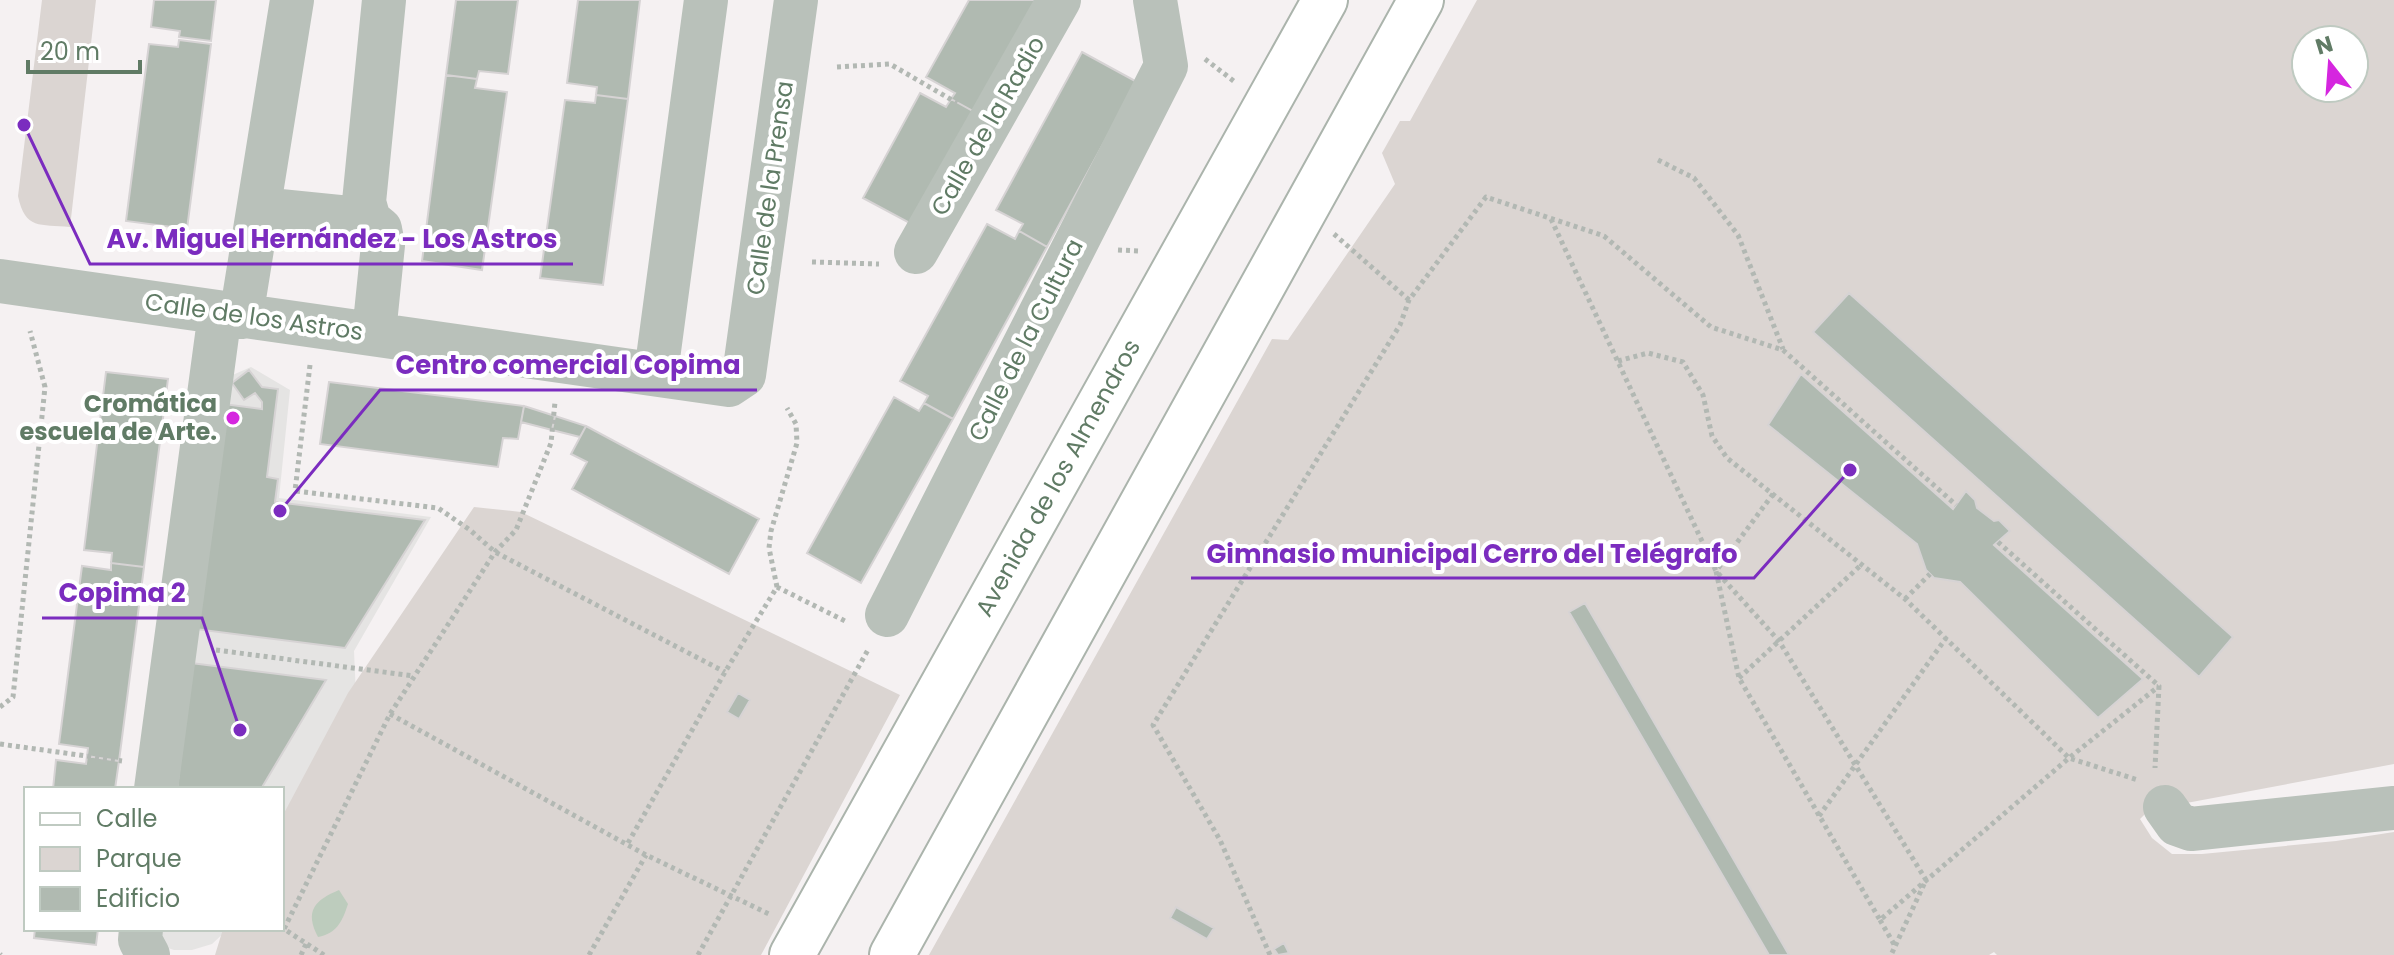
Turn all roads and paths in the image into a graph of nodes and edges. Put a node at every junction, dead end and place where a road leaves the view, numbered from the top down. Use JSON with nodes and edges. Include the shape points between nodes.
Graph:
{"nodes":[{"id":1,"x":292,"y":0,"type":"edge"},
{"id":2,"x":384,"y":0,"type":"edge"},
{"id":3,"x":706,"y":0,"type":"edge"},
{"id":4,"x":796,"y":0,"type":"edge"},
{"id":5,"x":1059,"y":0,"type":"edge"},
{"id":6,"x":1155,"y":0,"type":"edge"},
{"id":7,"x":1325,"y":0,"type":"edge"},
{"id":8,"x":1421,"y":0,"type":"edge"},
{"id":9,"x":1184,"y":62,"type":"junction"},
{"id":10,"x":837,"y":67,"type":"dead end"},
{"id":11,"x":1244,"y":90,"type":"dead end"},
{"id":12,"x":990,"y":123,"type":"junction"},
{"id":13,"x":1658,"y":160,"type":"dead end"},
{"id":14,"x":260,"y":209,"type":"junction"},
{"id":15,"x":1550,"y":218,"type":"junction"},
{"id":16,"x":369,"y":220,"type":"junction"},
{"id":17,"x":1327,"y":228,"type":"dead end"},
{"id":18,"x":916,"y":252,"type":"joint"},
{"id":19,"x":812,"y":262,"type":"dead end"},
{"id":20,"x":0,"y":281,"type":"edge"},
{"id":21,"x":1409,"y":300,"type":"junction"},
{"id":22,"x":230,"y":315,"type":"junction"},
{"id":23,"x":30,"y":331,"type":"dead end"},
{"id":24,"x":374,"y":333,"type":"junction"},
{"id":25,"x":1783,"y":350,"type":"junction"},
{"id":26,"x":1618,"y":361,"type":"junction"},
{"id":27,"x":310,"y":363,"type":"dead end"},
{"id":28,"x":656,"y":373,"type":"junction"},
{"id":29,"x":744,"y":375,"type":"joint"},
{"id":30,"x":556,"y":399,"type":"dead end"},
{"id":31,"x":787,"y":408,"type":"dead end"},
{"id":32,"x":1773,"y":494,"type":"junction"},
{"id":33,"x":1956,"y":505,"type":"dead end"},
{"id":34,"x":1998,"y":542,"type":"dead end"},
{"id":35,"x":495,"y":552,"type":"junction"},
{"id":36,"x":1861,"y":565,"type":"junction"},
{"id":37,"x":1716,"y":571,"type":"junction"},
{"id":38,"x":1930,"y":574,"type":"dead end"},
{"id":39,"x":777,"y":587,"type":"junction"},
{"id":40,"x":1905,"y":599,"type":"junction"},
{"id":41,"x":881,"y":626,"type":"junction"},
{"id":42,"x":1946,"y":638,"type":"junction"},
{"id":43,"x":1779,"y":641,"type":"junction"},
{"id":44,"x":175,"y":645,"type":"junction"},
{"id":45,"x":725,"y":672,"type":"junction"},
{"id":46,"x":414,"y":676,"type":"junction"},
{"id":47,"x":1739,"y":678,"type":"junction"},
{"id":48,"x":2159,"y":686,"type":"junction"},
{"id":49,"x":0,"y":707,"type":"edge"},
{"id":50,"x":390,"y":714,"type":"junction"},
{"id":51,"x":0,"y":744,"type":"edge"},
{"id":52,"x":2069,"y":758,"type":"junction"},
{"id":53,"x":1855,"y":767,"type":"junction"},
{"id":54,"x":158,"y":778,"type":"edge"},
{"id":55,"x":2160,"y":796,"type":"junction"},
{"id":56,"x":2394,"y":808,"type":"edge"},
{"id":57,"x":1819,"y":816,"type":"junction"},
{"id":58,"x":628,"y":843,"type":"junction"},
{"id":59,"x":646,"y":855,"type":"junction"},
{"id":60,"x":1926,"y":880,"type":"junction"},
{"id":61,"x":731,"y":898,"type":"junction"},
{"id":62,"x":1880,"y":920,"type":"junction"},
{"id":63,"x":141,"y":931,"type":"edge"},
{"id":64,"x":786,"y":937,"type":"edge"},
{"id":65,"x":306,"y":944,"type":"junction"},
{"id":66,"x":1896,"y":946,"type":"junction"},
{"id":67,"x":148,"y":955,"type":"edge"},
{"id":68,"x":301,"y":955,"type":"edge"},
{"id":69,"x":324,"y":955,"type":"edge"},
{"id":70,"x":589,"y":955,"type":"edge"},
{"id":71,"x":698,"y":955,"type":"edge"},
{"id":72,"x":892,"y":955,"type":"edge"},
{"id":73,"x":1270,"y":955,"type":"edge"},
{"id":74,"x":1891,"y":955,"type":"edge"}],
"edges":[{"from":1,"to":14,"type":"street"},
{"from":2,"to":16,"type":"street","via":[[364,202]]},
{"from":3,"to":28,"type":"street"},
{"from":4,"to":29,"type":"street","name":"Calle de la Prensa"},
{"from":5,"to":12,"type":"street","name":"Calle de la Radio"},
{"from":6,"to":9,"type":"street"},
{"from":7,"to":64,"type":"main road","name":"Avenida de los Almendros"},
{"from":8,"to":72,"type":"main road"},
{"from":9,"to":11,"type":"path"},
{"from":9,"to":41,"type":"street","name":"Calle de la Cultura"},
{"from":10,"to":12,"type":"path","via":[[890,64]]},
{"from":12,"to":18,"type":"street","name":"Calle de la Radio"},
{"from":13,"to":25,"type":"path","via":[[1694,178],[1738,235]]},
{"from":14,"to":16,"type":"street"},
{"from":14,"to":22,"type":"street"},
{"from":15,"to":21,"type":"path","via":[[1486,197]]},
{"from":15,"to":25,"type":"path","via":[[1604,236],[1711,327]]},
{"from":15,"to":26,"type":"path"},
{"from":16,"to":24,"type":"street","via":[[380,229],[383,245]]},
{"from":17,"to":21,"type":"path"},
{"from":18,"to":19,"type":"path","via":[[897,265]]},
{"from":20,"to":22,"type":"street","name":"Calle de los Astros"},
{"from":21,"to":73,"type":"path","via":[[1400,325],[1153,725],[1220,840]]},
{"from":22,"to":24,"type":"street","name":"Calle de los Astros"},
{"from":22,"to":44,"type":"street"},
{"from":23,"to":49,"type":"path","via":[[45,387],[13,697]]},
{"from":24,"to":28,"type":"street","name":"Calle de los Astros"},
{"from":25,"to":33,"type":"path"},
{"from":26,"to":32,"type":"path","via":[[1648,353],[1683,362],[1703,395],[1712,436],[1727,458]]},
{"from":26,"to":37,"type":"path"},
{"from":27,"to":35,"type":"path","via":[[295,491],[438,508]]},
{"from":28,"to":29,"type":"street","name":"Calle de los Astros","via":[[729,385]]},
{"from":30,"to":35,"type":"path","via":[[551,443],[516,530]]},
{"from":31,"to":39,"type":"path","via":[[796,424],[797,443],[771,531]]},
{"from":32,"to":36,"type":"path"},
{"from":32,"to":37,"type":"path"},
{"from":34,"to":48,"type":"path"},
{"from":35,"to":45,"type":"path"},
{"from":35,"to":46,"type":"path"},
{"from":36,"to":40,"type":"path"},
{"from":36,"to":43,"type":"path"},
{"from":37,"to":43,"type":"path"},
{"from":37,"to":47,"type":"path"},
{"from":38,"to":40,"type":"path"},
{"from":39,"to":41,"type":"path"},
{"from":39,"to":45,"type":"path"},
{"from":40,"to":42,"type":"path"},
{"from":41,"to":61,"type":"path"},
{"from":42,"to":52,"type":"path"},
{"from":42,"to":53,"type":"path"},
{"from":43,"to":47,"type":"path"},
{"from":43,"to":53,"type":"path"},
{"from":44,"to":46,"type":"path"},
{"from":44,"to":54,"type":"street"},
{"from":45,"to":58,"type":"path"},
{"from":46,"to":50,"type":"path"},
{"from":47,"to":57,"type":"path"},
{"from":48,"to":52,"type":"path"},
{"from":48,"to":55,"type":"path"},
{"from":50,"to":58,"type":"path"},
{"from":50,"to":65,"type":"path","via":[[284,929]]},
{"from":51,"to":54,"type":"path"},
{"from":52,"to":55,"type":"path"},
{"from":52,"to":60,"type":"path"},
{"from":53,"to":57,"type":"path"},
{"from":53,"to":60,"type":"path"},
{"from":55,"to":56,"type":"street","via":[[2177,824],[2191,829]]},
{"from":57,"to":62,"type":"path"},
{"from":58,"to":59,"type":"path"},
{"from":59,"to":61,"type":"path"},
{"from":59,"to":70,"type":"path"},
{"from":60,"to":62,"type":"path"},
{"from":60,"to":66,"type":"path"},
{"from":61,"to":64,"type":"path"},
{"from":61,"to":71,"type":"path"},
{"from":62,"to":66,"type":"path"},
{"from":63,"to":67,"type":"street"},
{"from":65,"to":68,"type":"path"},
{"from":65,"to":69,"type":"path"},
{"from":66,"to":74,"type":"path"}]}
